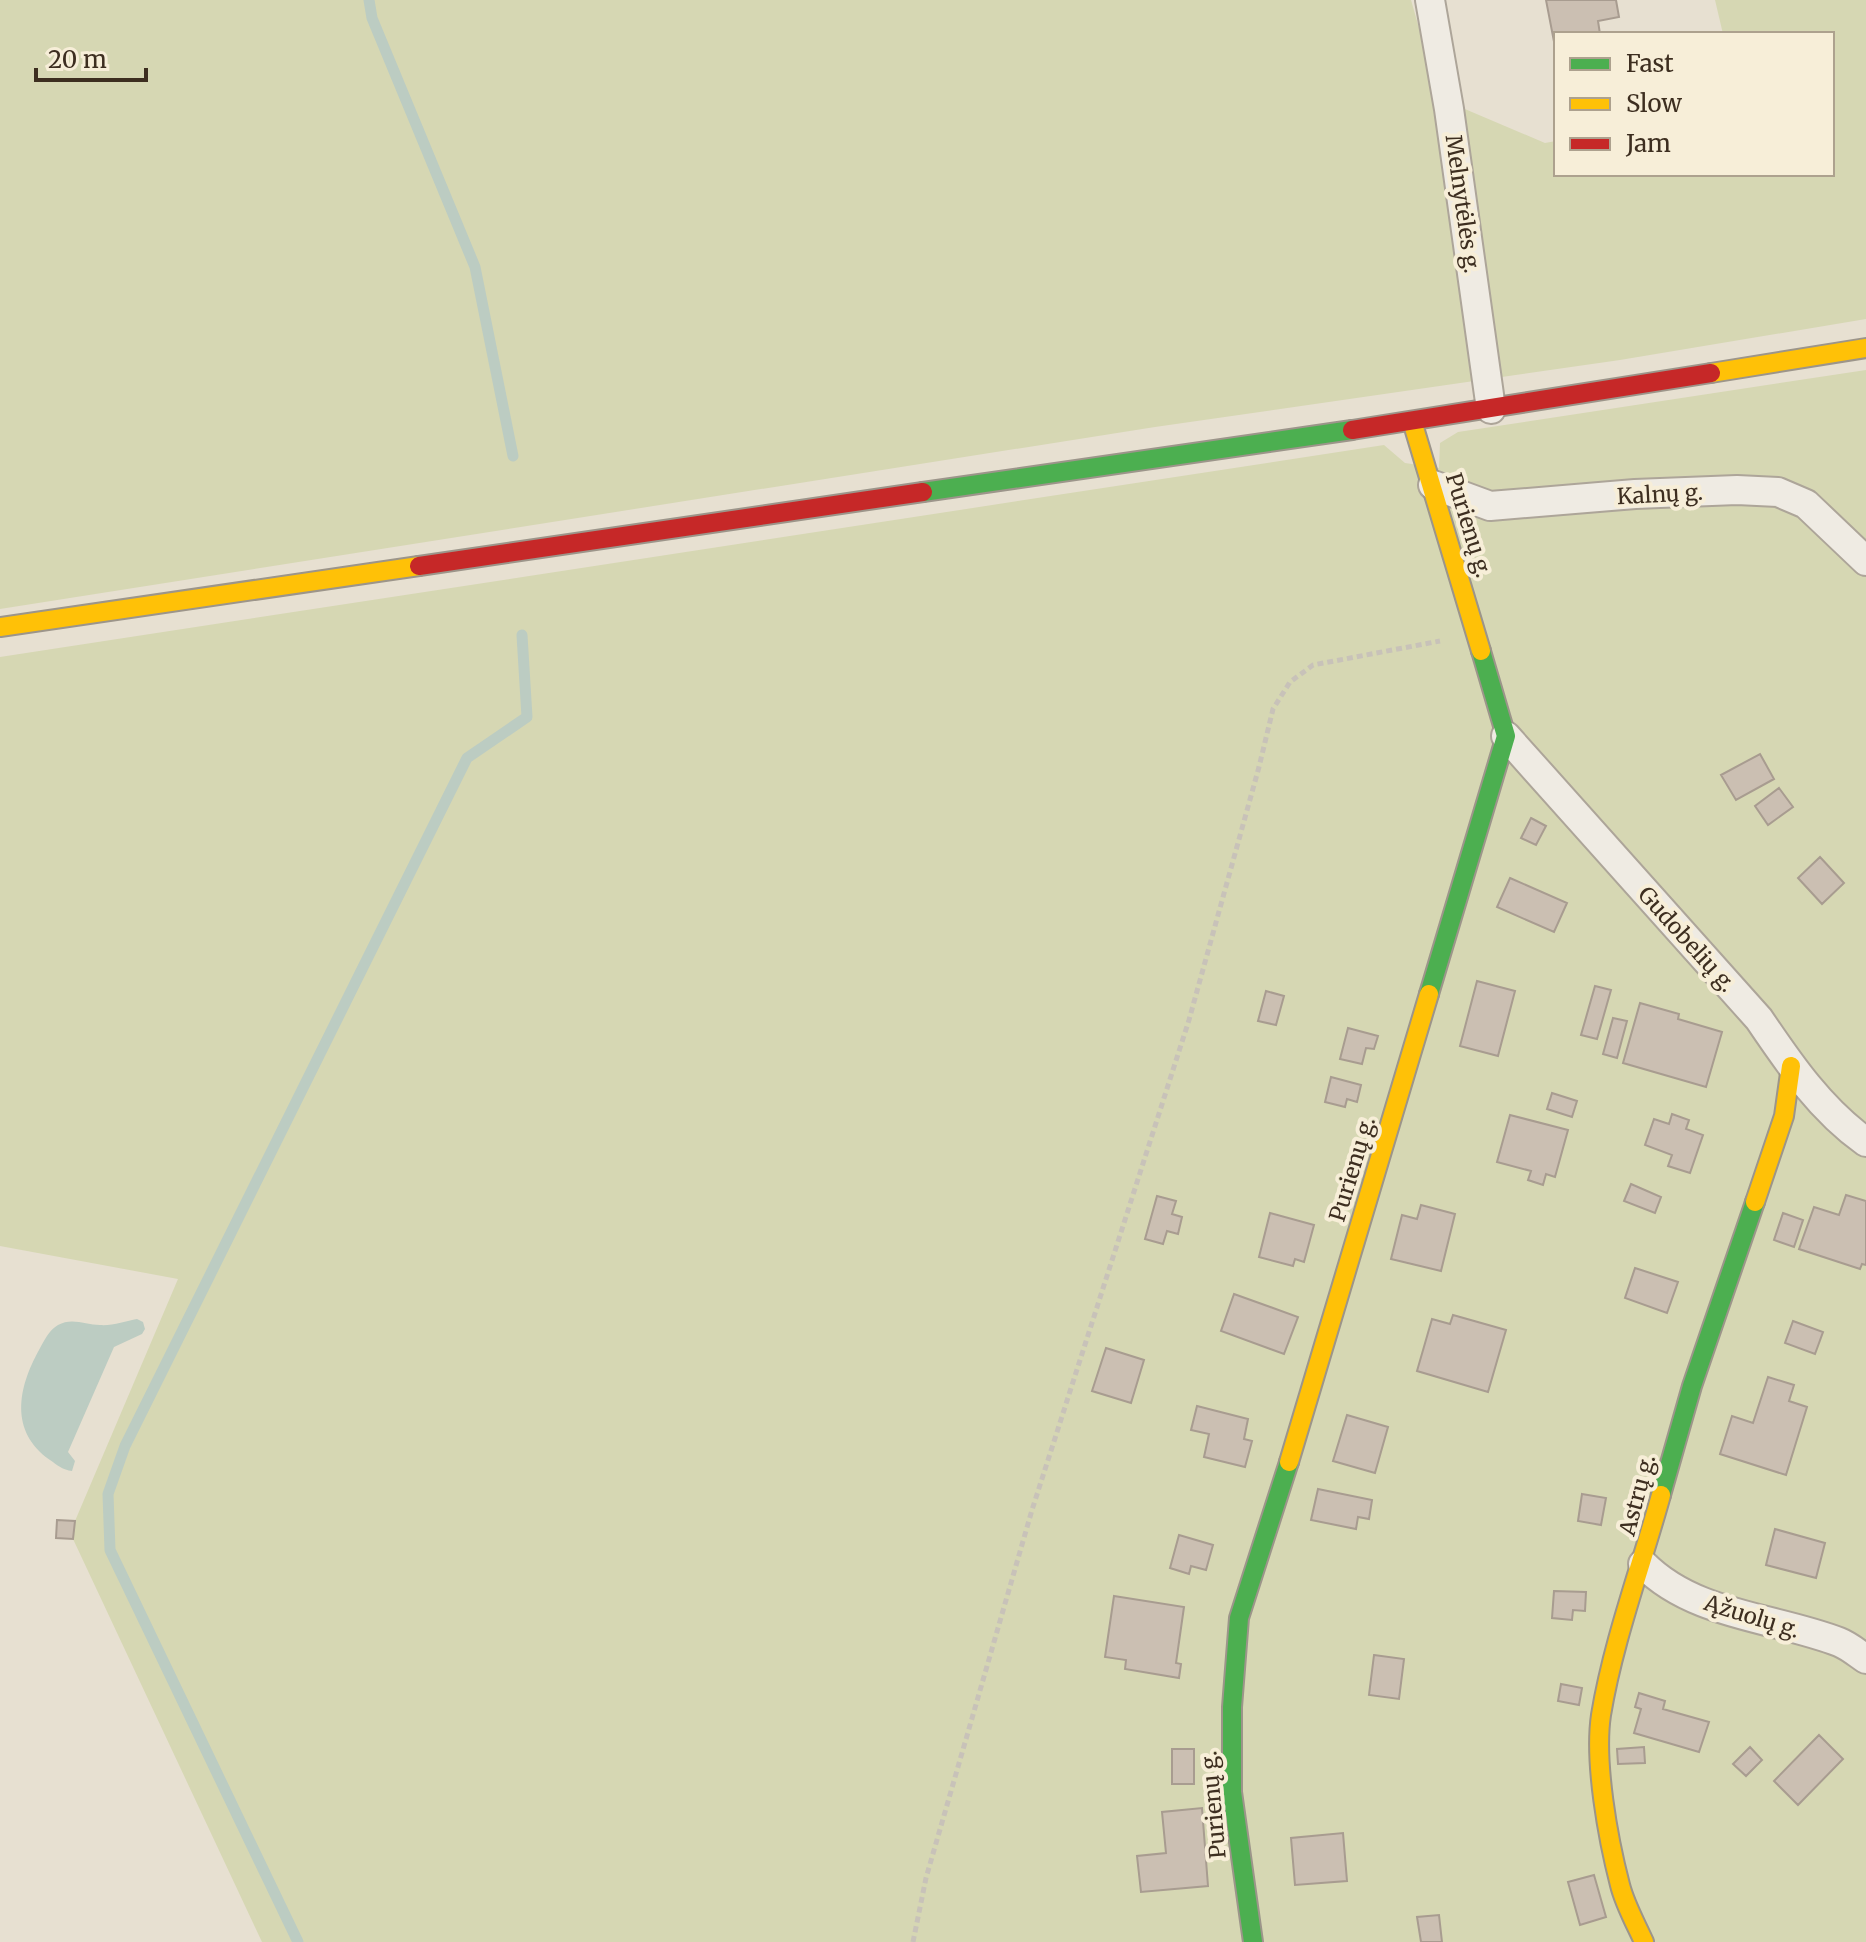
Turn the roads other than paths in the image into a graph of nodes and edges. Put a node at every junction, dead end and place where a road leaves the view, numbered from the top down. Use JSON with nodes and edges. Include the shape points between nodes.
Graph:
{"nodes":[{"id":1,"x":1430,"y":0,"type":"edge"},
{"id":2,"x":1866,"y":348,"type":"edge"},
{"id":3,"x":1491,"y":409,"type":"junction"},
{"id":4,"x":1412,"y":421,"type":"junction"},
{"id":5,"x":1433,"y":485,"type":"junction"},
{"id":6,"x":1866,"y":561,"type":"edge"},
{"id":7,"x":0,"y":627,"type":"edge"},
{"id":8,"x":1506,"y":736,"type":"junction"},
{"id":9,"x":1791,"y":1066,"type":"junction"},
{"id":10,"x":1866,"y":1142,"type":"edge"},
{"id":11,"x":1643,"y":1564,"type":"junction"},
{"id":12,"x":1866,"y":1659,"type":"edge"},
{"id":13,"x":1253,"y":1942,"type":"edge"},
{"id":14,"x":1644,"y":1942,"type":"edge"}],
"edges":[{"from":1,"to":3,"type":"street","name":"Melnytėlės g."},
{"from":2,"to":3,"type":"street"},
{"from":3,"to":4,"type":"street"},
{"from":4,"to":5,"type":"street","name":"Purienų g."},
{"from":4,"to":7,"type":"street"},
{"from":5,"to":6,"type":"street","name":"Kalnų g.","via":[[1490,506],[1635,494],[1778,492],[1806,504]]},
{"from":5,"to":8,"type":"street","name":"Purienų g."},
{"from":8,"to":9,"type":"street","name":"Gudobelių g.","via":[[1759,1019]]},
{"from":8,"to":13,"type":"street","name":"Purienų g.","via":[[1239,1618],[1232,1792]]},
{"from":9,"to":10,"type":"street","name":"Gudobelių g.","via":[[1841,1124]]},
{"from":9,"to":11,"type":"street","name":"Astrų g.","via":[[1784,1116],[1692,1386]]},
{"from":11,"to":12,"type":"street","name":"Ąžuolų g.","via":[[1656,1577],[1712,1605],[1841,1643]]},
{"from":11,"to":14,"type":"street","name":"Astrų g.","via":[[1601,1717],[1600,1757],[1621,1888]]}]}
